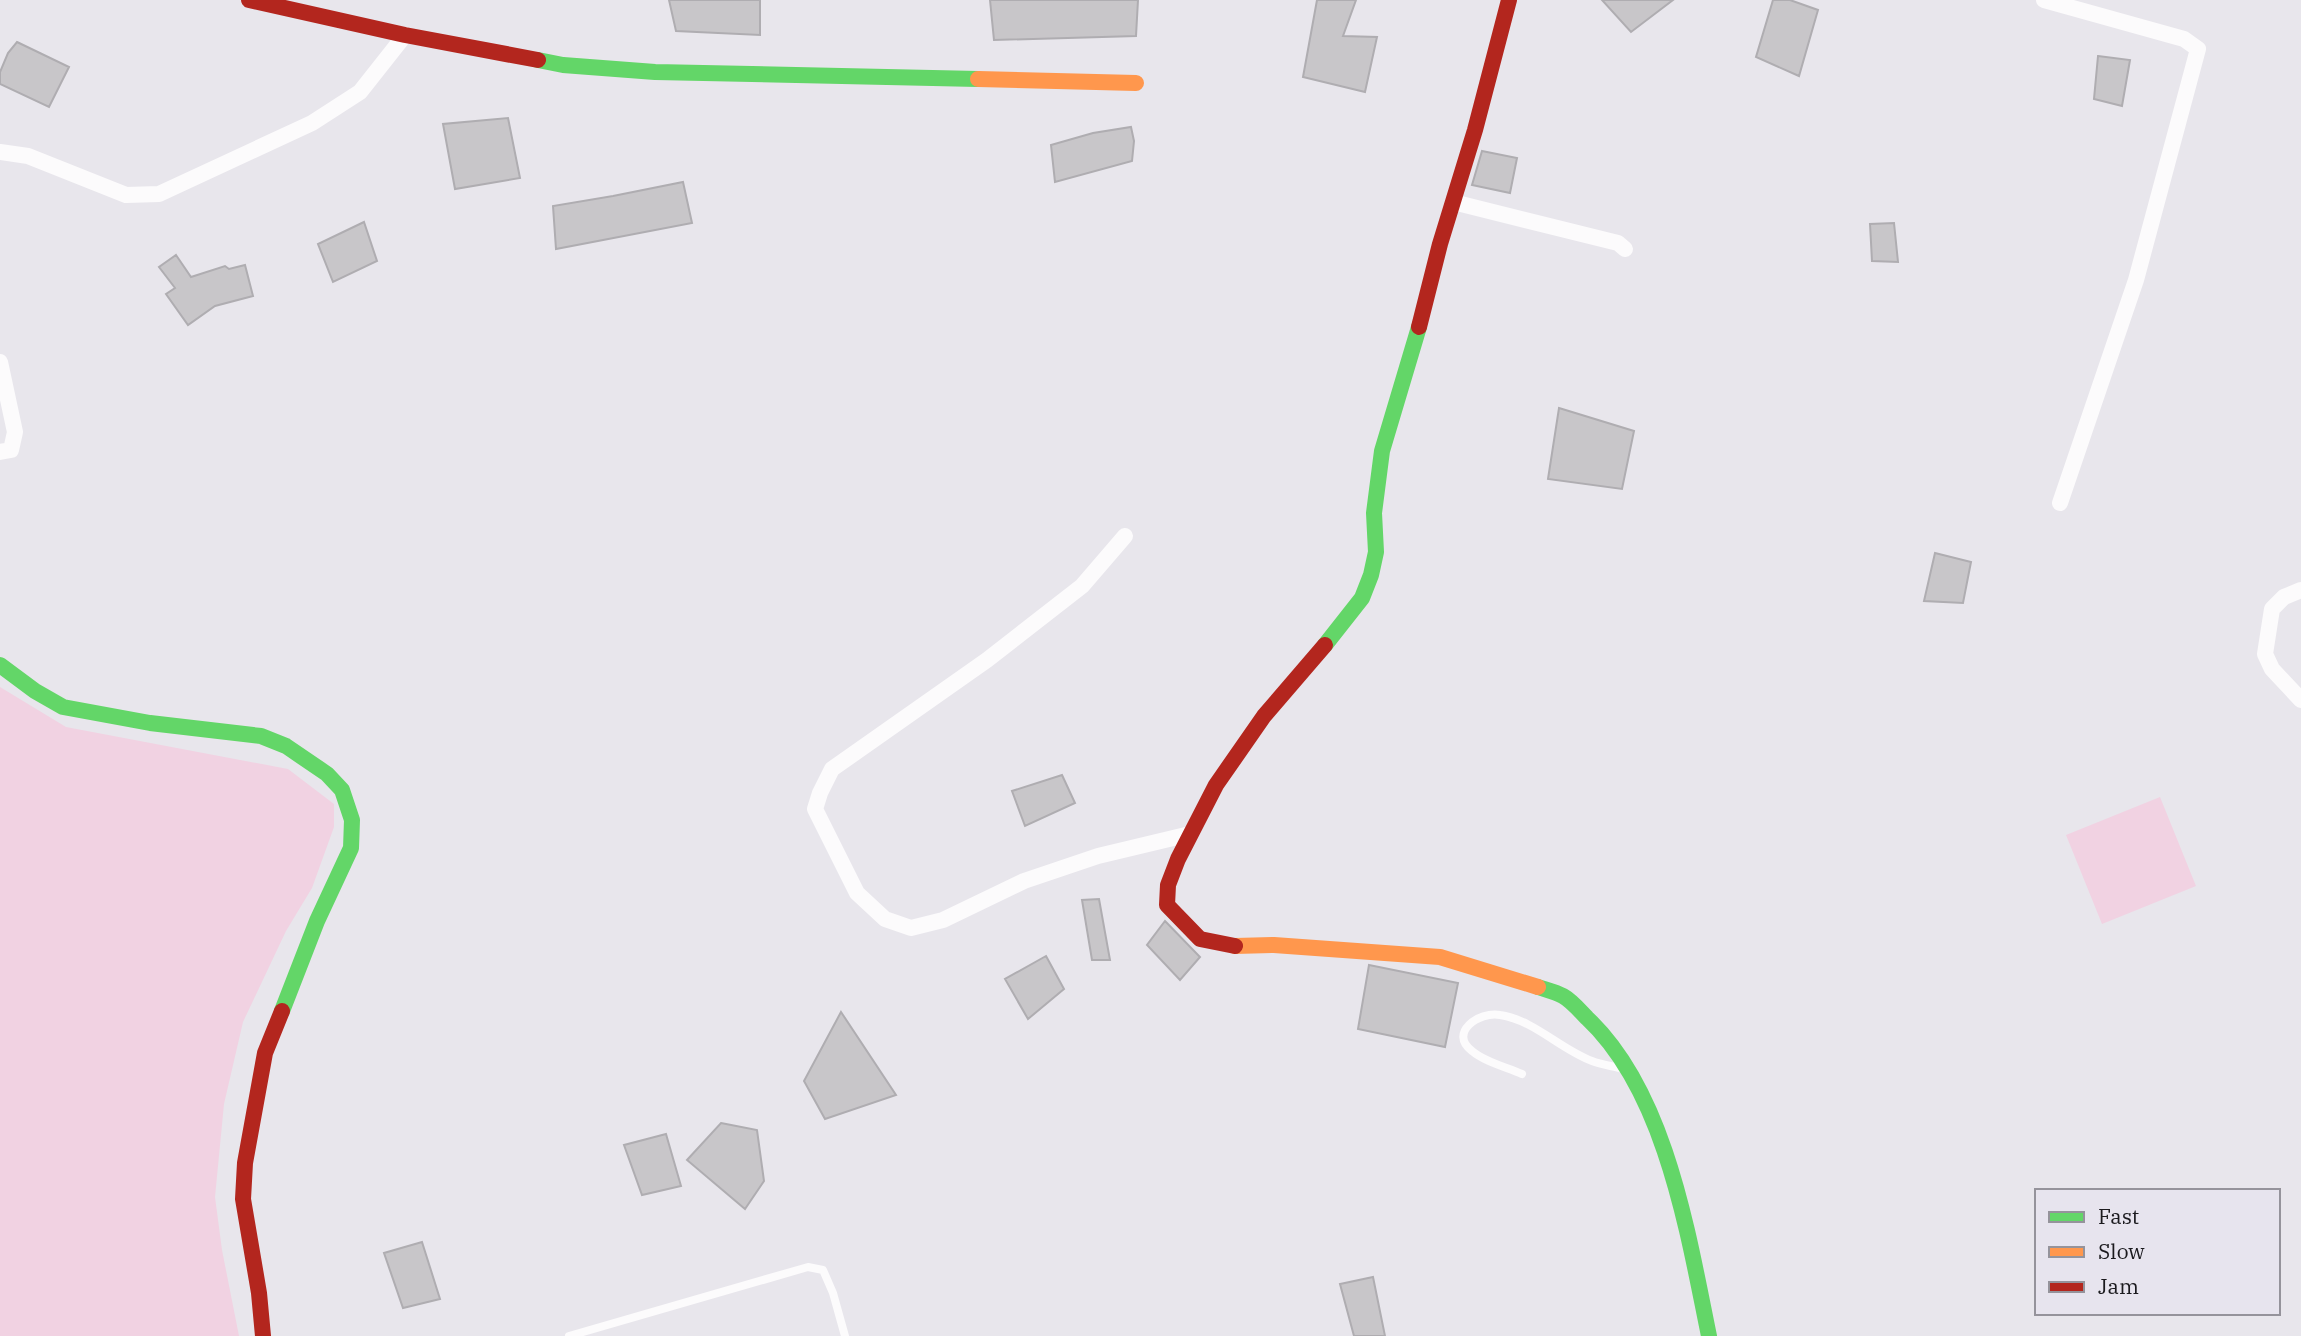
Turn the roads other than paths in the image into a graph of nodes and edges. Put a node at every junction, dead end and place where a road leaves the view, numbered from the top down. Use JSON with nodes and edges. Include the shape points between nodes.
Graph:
{"nodes":[{"id":1,"x":251,"y":0,"type":"edge"},
{"id":2,"x":1509,"y":0,"type":"edge"},
{"id":3,"x":2044,"y":0,"type":"edge"},
{"id":4,"x":405,"y":35,"type":"junction"},
{"id":5,"x":1136,"y":83,"type":"dead end"},
{"id":6,"x":0,"y":152,"type":"edge"},
{"id":7,"x":1453,"y":202,"type":"junction"},
{"id":8,"x":1625,"y":249,"type":"dead end"},
{"id":9,"x":0,"y":362,"type":"edge"},
{"id":10,"x":0,"y":452,"type":"edge"},
{"id":11,"x":2060,"y":503,"type":"dead end"},
{"id":12,"x":1125,"y":536,"type":"dead end"},
{"id":13,"x":2301,"y":590,"type":"edge"},
{"id":14,"x":0,"y":666,"type":"edge"},
{"id":15,"x":2301,"y":700,"type":"edge"},
{"id":16,"x":1190,"y":834,"type":"junction"},
{"id":17,"x":1629,"y":1071,"type":"junction"},
{"id":18,"x":1522,"y":1074,"type":"dead end"},
{"id":19,"x":263,"y":1336,"type":"edge"},
{"id":20,"x":569,"y":1336,"type":"edge"},
{"id":21,"x":845,"y":1336,"type":"edge"},
{"id":22,"x":1709,"y":1336,"type":"edge"}],
"edges":[{"from":1,"to":4,"type":"street"},
{"from":2,"to":7,"type":"street"},
{"from":3,"to":11,"type":"street","via":[[2184,39],[2198,49],[2136,280]]},
{"from":4,"to":5,"type":"street","via":[[563,65],[656,72]]},
{"from":4,"to":6,"type":"street","via":[[360,92],[312,123],[159,194],[125,195],[28,156]]},
{"from":7,"to":8,"type":"street","via":[[1618,243]]},
{"from":7,"to":16,"type":"street","via":[[1382,450],[1374,513],[1376,552],[1362,598],[1264,716],[1216,785]]},
{"from":9,"to":10,"type":"street","via":[[15,432],[11,450]]},
{"from":12,"to":16,"type":"street","via":[[1082,586],[832,769],[816,809],[857,893],[885,919],[911,928],[943,920],[1024,881],[1098,856]]},
{"from":13,"to":15,"type":"street","via":[[2272,609],[2265,653],[2272,670]]},
{"from":14,"to":19,"type":"street","via":[[63,707],[261,736],[286,746],[327,774],[348,804],[351,848],[265,1052],[245,1163],[243,1199]]},
{"from":16,"to":17,"type":"street","via":[[1168,885],[1167,905],[1200,939],[1230,946],[1275,944],[1440,957],[1520,980],[1565,997],[1598,1028]]},
{"from":17,"to":18,"type":"lane","via":[[1590,1061],[1520,1020],[1488,1014],[1471,1022],[1464,1037],[1473,1052]]},
{"from":17,"to":22,"type":"street","via":[[1680,1198]]},
{"from":20,"to":21,"type":"lane","via":[[808,1267],[823,1270]]}]}
